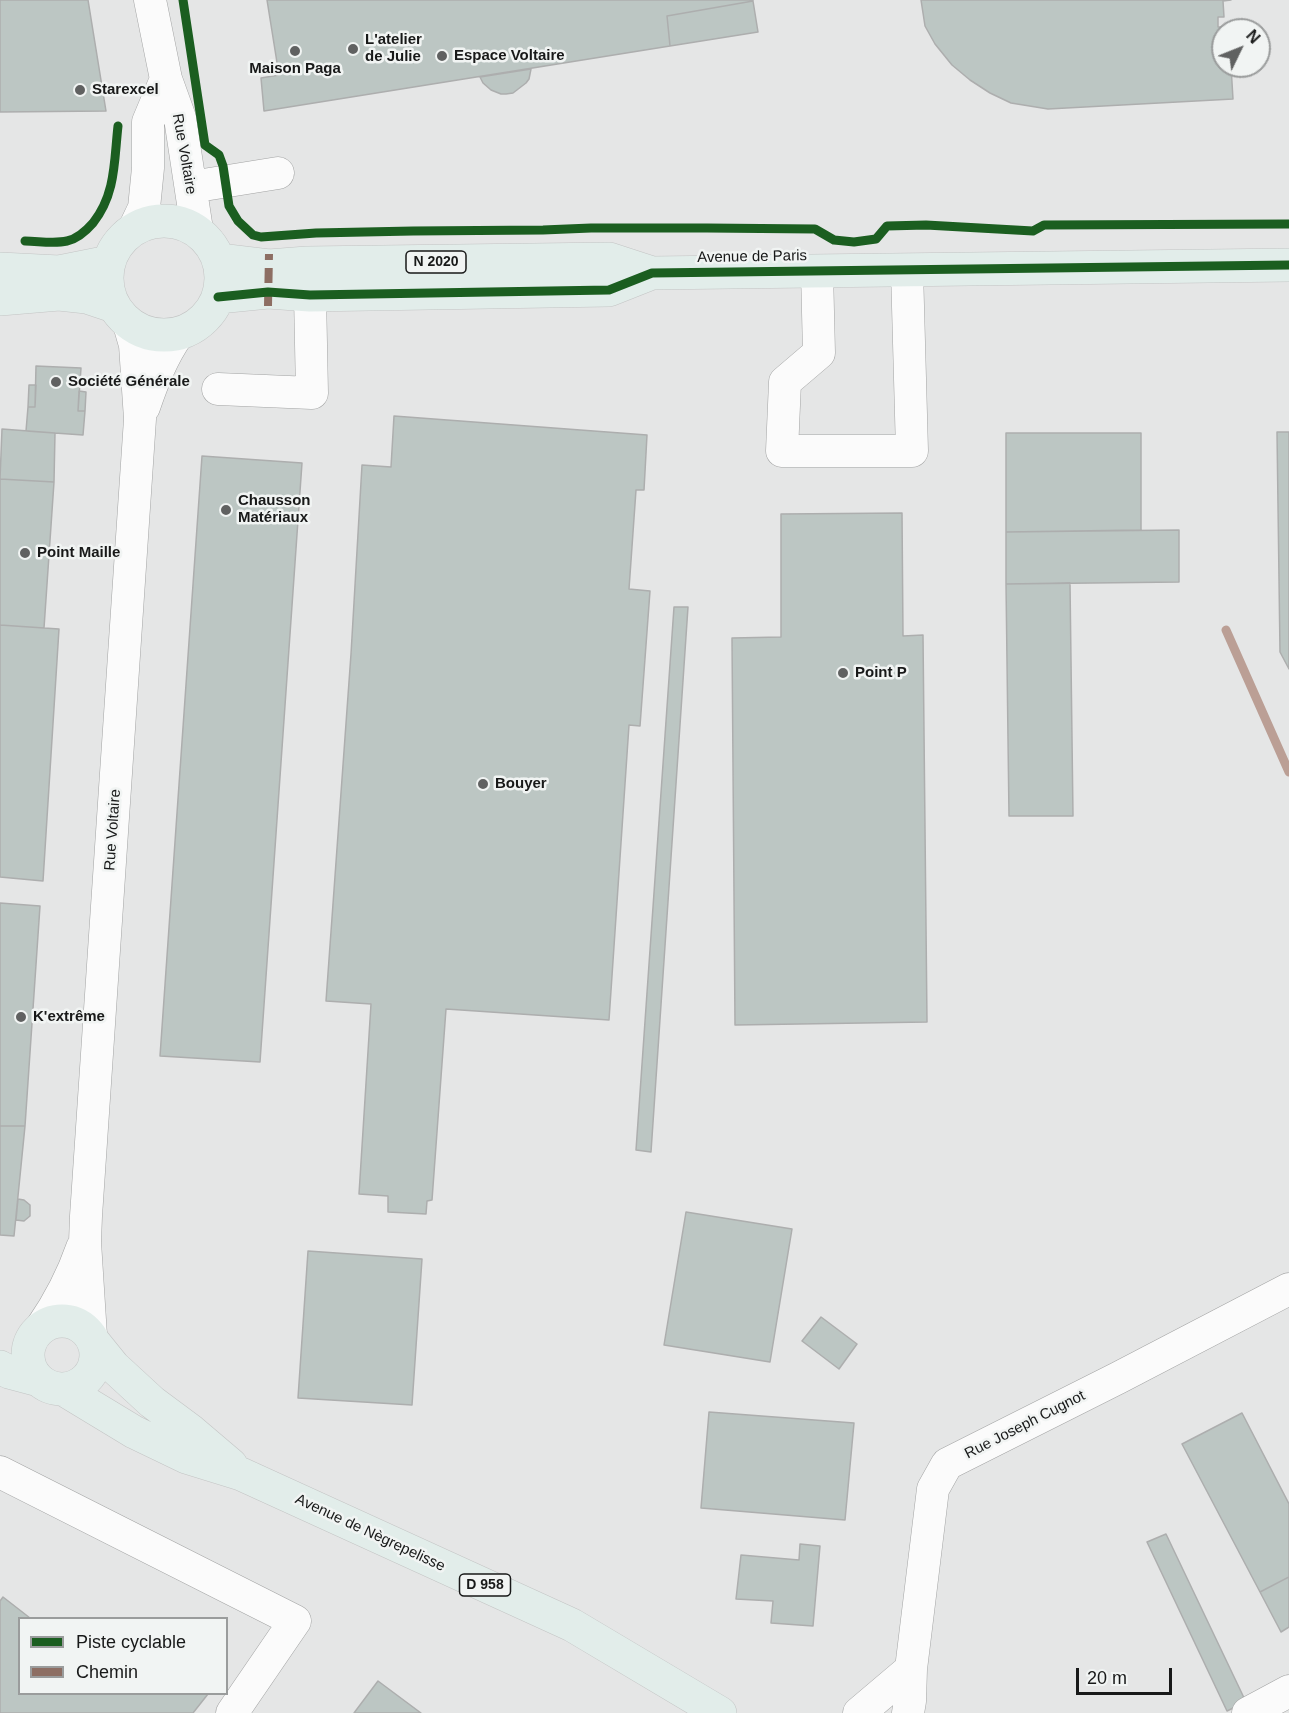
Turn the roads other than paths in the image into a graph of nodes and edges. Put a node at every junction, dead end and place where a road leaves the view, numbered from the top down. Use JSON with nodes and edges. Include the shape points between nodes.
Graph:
{"nodes":[{"id":1,"x":150,"y":0,"type":"edge"},
{"id":2,"x":166,"y":79,"type":"junction"},
{"id":3,"x":278,"y":173,"type":"dead end"},
{"id":4,"x":191,"y":187,"type":"junction"},
{"id":5,"x":134,"y":228,"type":"junction"},
{"id":6,"x":197,"y":230,"type":"junction"},
{"id":7,"x":219,"y":260,"type":"junction"},
{"id":8,"x":109,"y":262,"type":"junction"},
{"id":9,"x":1289,"y":265,"type":"edge"},
{"id":10,"x":0,"y":269,"type":"edge"},
{"id":11,"x":907,"y":270,"type":"junction"},
{"id":12,"x":818,"y":271,"type":"junction"},
{"id":13,"x":652,"y":273,"type":"junction"},
{"id":14,"x":310,"y":295,"type":"junction"},
{"id":15,"x":218,"y":297,"type":"junction"},
{"id":16,"x":0,"y":299,"type":"edge"},
{"id":17,"x":122,"y":315,"type":"junction"},
{"id":18,"x":178,"y":334,"type":"junction"},
{"id":19,"x":218,"y":389,"type":"dead end"},
{"id":20,"x":140,"y":419,"type":"junction"},
{"id":21,"x":85,"y":1242,"type":"junction"},
{"id":22,"x":1289,"y":1289,"type":"edge"},
{"id":23,"x":38,"y":1331,"type":"junction"},
{"id":24,"x":92,"y":1339,"type":"junction"},
{"id":25,"x":0,"y":1345,"type":"edge"},
{"id":26,"x":0,"y":1367,"type":"edge"},
{"id":27,"x":51,"y":1384,"type":"junction"},
{"id":28,"x":241,"y":1474,"type":"junction"},
{"id":29,"x":1,"y":1475,"type":"edge"},
{"id":30,"x":911,"y":1669,"type":"junction"},
{"id":31,"x":1289,"y":1691,"type":"edge"},
{"id":32,"x":232,"y":1713,"type":"edge"},
{"id":33,"x":720,"y":1713,"type":"edge"},
{"id":34,"x":859,"y":1713,"type":"edge"},
{"id":35,"x":908,"y":1713,"type":"edge"},
{"id":36,"x":1248,"y":1713,"type":"edge"}],
"edges":[{"from":1,"to":2,"type":"street","name":"Rue Voltaire"},
{"from":2,"to":4,"type":"street","name":"Rue Voltaire","via":[[180,118]]},
{"from":2,"to":5,"type":"street","name":"Rue Voltaire","via":[[148,122],[144,208]]},
{"from":3,"to":4,"type":"street"},
{"from":4,"to":6,"type":"street","name":"Rue Voltaire"},
{"from":5,"to":6,"type":"main road","via":[[156,221],[181,222]]},
{"from":5,"to":8,"type":"main road","via":[[118,244]]},
{"from":6,"to":7,"type":"main road","via":[[211,244]]},
{"from":7,"to":13,"type":"main road","name":"Avenue de Paris","number":"N 2020","via":[[269,266],[609,259]]},
{"from":7,"to":15,"type":"main road","via":[[222,279]]},
{"from":8,"to":10,"type":"main road","via":[[59,272]]},
{"from":8,"to":17,"type":"main road","via":[[107,284]]},
{"from":9,"to":11,"type":"main road","name":"Avenue de Paris","number":"N 2020"},
{"from":11,"to":12,"type":"main road","name":"Avenue de Paris","number":"N 2020"},
{"from":11,"to":12,"type":"street","via":[[912,451],[782,451],[785,382],[819,353]]},
{"from":12,"to":13,"type":"main road","name":"Avenue de Paris","number":"N 2020"},
{"from":13,"to":14,"type":"main road","name":"Avenue de Paris","number":"N 2020","via":[[609,290]]},
{"from":14,"to":15,"type":"main road","name":"Avenue de Paris","number":"N 2020","via":[[268,292]]},
{"from":14,"to":19,"type":"street","via":[[312,393]]},
{"from":15,"to":18,"type":"main road","via":[[203,321]]},
{"from":16,"to":17,"type":"main road","via":[[59,294],[87,297]]},
{"from":17,"to":18,"type":"main road","via":[[149,333]]},
{"from":17,"to":20,"type":"street","name":"Rue Voltaire","via":[[135,345]]},
{"from":18,"to":20,"type":"street","name":"Rue Voltaire","via":[[153,380]]},
{"from":20,"to":21,"type":"street","name":"Rue Voltaire"},
{"from":21,"to":23,"type":"street","name":"Rue Voltaire","via":[[59,1303]]},
{"from":21,"to":24,"type":"street","name":"Rue Voltaire"},
{"from":22,"to":30,"type":"street","name":"Rue Joseph Cugnot","via":[[947,1464],[933,1489]]},
{"from":23,"to":24,"type":"main road","via":[[62,1321],[83,1328]]},
{"from":23,"to":25,"type":"main road"},
{"from":23,"to":27,"type":"main road","via":[[29,1346],[28,1358],[32,1370]]},
{"from":24,"to":27,"type":"main road","via":[[95,1362],[84,1381],[74,1386]]},
{"from":24,"to":28,"type":"main road","name":"Avenue de Nègrepelisse","number":"D 958","via":[[114,1367],[152,1402]]},
{"from":26,"to":27,"type":"main road","name":"Avenue de Nègrepelisse","number":"D 958"},
{"from":27,"to":28,"type":"main road","name":"Avenue de Nègrepelisse","number":"D 958","via":[[186,1457]]},
{"from":28,"to":33,"type":"main road","name":"Avenue de Nègrepelisse","number":"D 958","via":[[572,1625]]},
{"from":29,"to":32,"type":"street","via":[[295,1622]]},
{"from":30,"to":34,"type":"street"},
{"from":30,"to":35,"type":"street","name":"Rue Joseph Cugnot"},
{"from":31,"to":36,"type":"street"}]}
